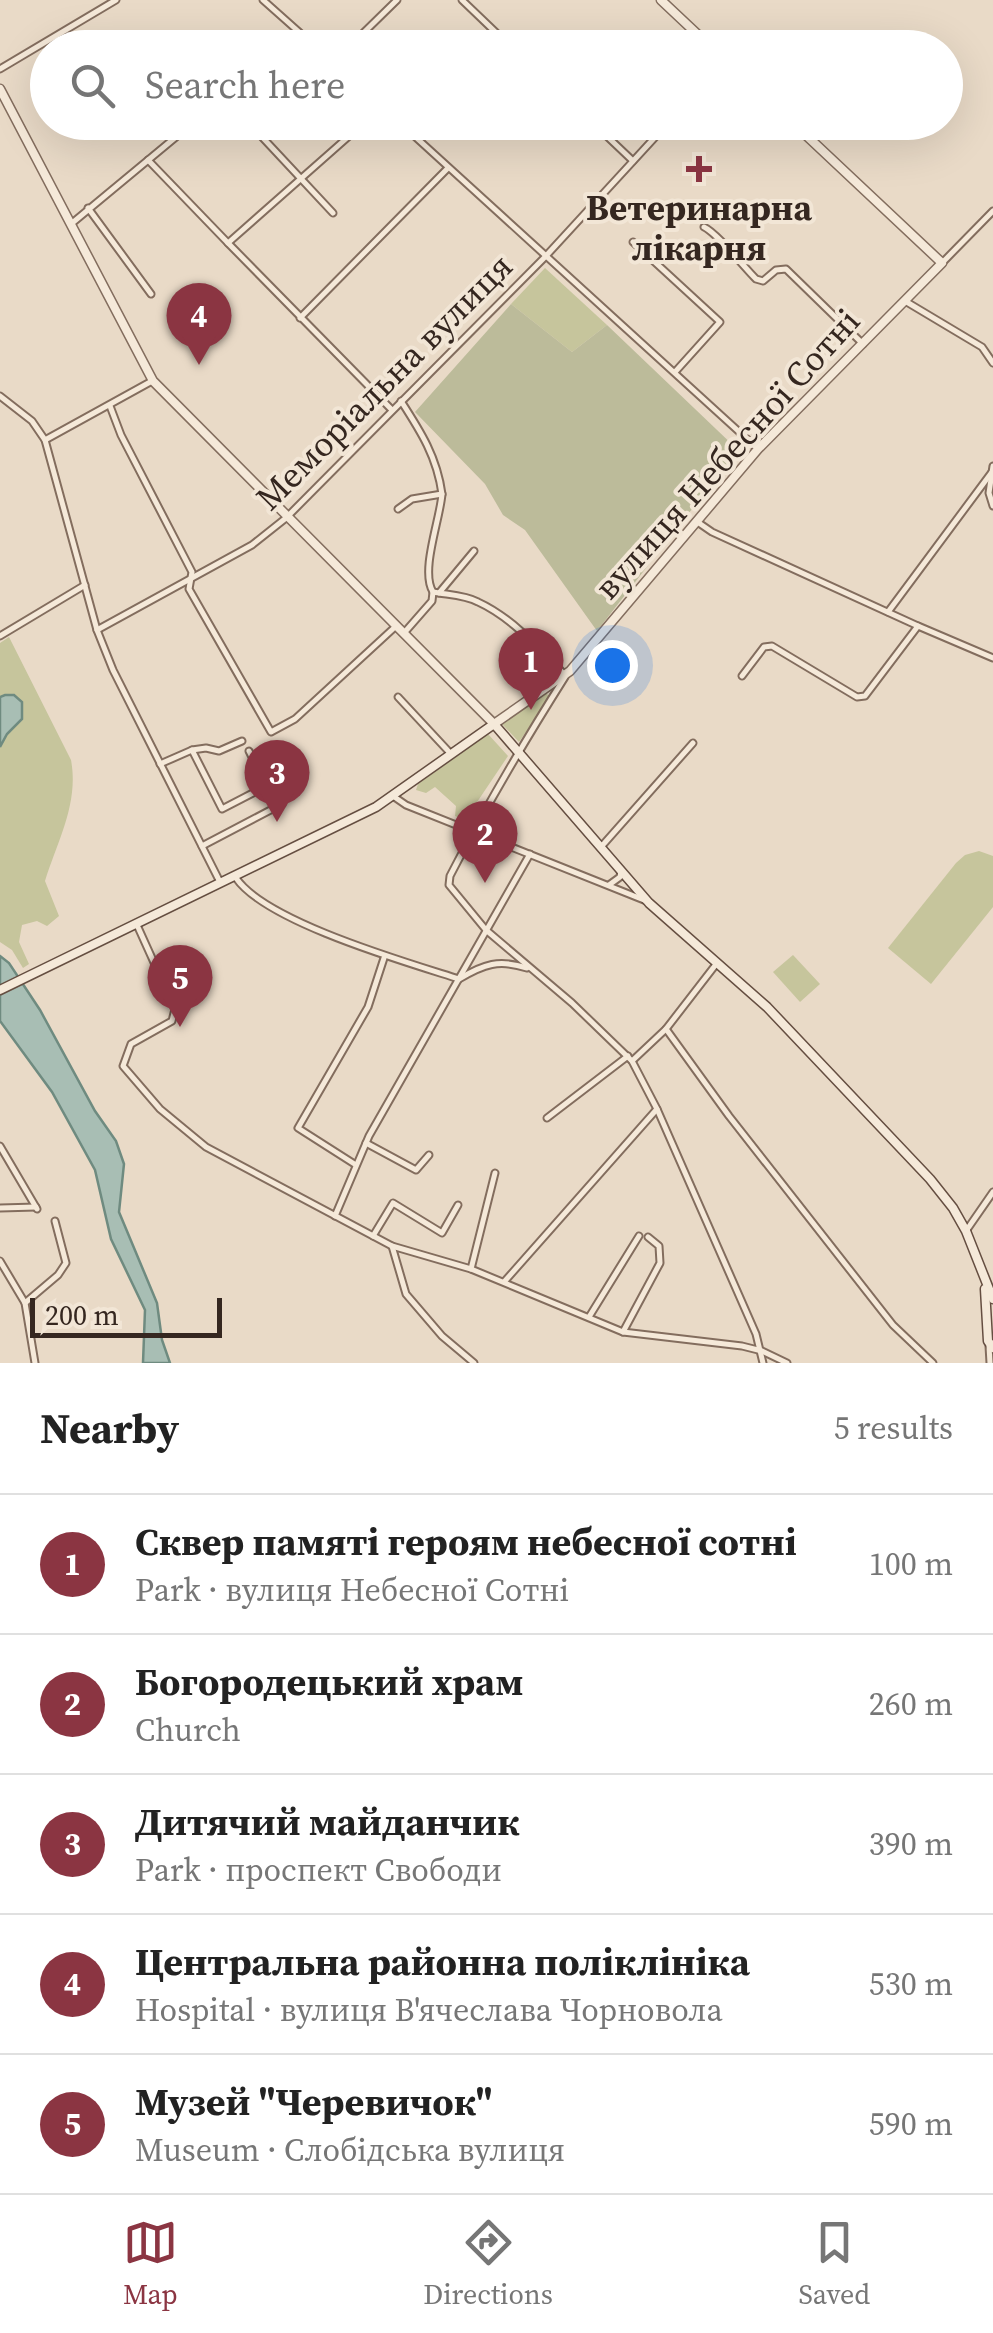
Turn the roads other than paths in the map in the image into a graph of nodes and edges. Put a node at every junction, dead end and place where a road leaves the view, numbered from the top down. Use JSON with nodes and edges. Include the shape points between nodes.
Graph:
{"nodes":[{"id":1,"x":116,"y":0,"type":"edge"},
{"id":2,"x":263,"y":0,"type":"edge"},
{"id":3,"x":397,"y":0,"type":"edge"},
{"id":4,"x":462,"y":0,"type":"edge"},
{"id":5,"x":661,"y":0,"type":"edge"},
{"id":6,"x":66,"y":30,"type":"edge"},
{"id":7,"x":296,"y":30,"type":"edge"},
{"id":8,"x":366,"y":30,"type":"edge"},
{"id":9,"x":494,"y":30,"type":"edge"},
{"id":10,"x":693,"y":30,"type":"edge"},
{"id":11,"x":30,"y":51,"type":"edge"},
{"id":12,"x":0,"y":69,"type":"edge"},
{"id":13,"x":0,"y":88,"type":"edge"},
{"id":14,"x":172,"y":140,"type":"edge"},
{"id":15,"x":265,"y":140,"type":"edge"},
{"id":16,"x":344,"y":140,"type":"edge"},
{"id":17,"x":418,"y":140,"type":"edge"},
{"id":18,"x":611,"y":140,"type":"edge"},
{"id":19,"x":653,"y":140,"type":"edge"},
{"id":20,"x":811,"y":140,"type":"edge"},
{"id":21,"x":148,"y":160,"type":"junction"},
{"id":22,"x":634,"y":161,"type":"junction"},
{"id":23,"x":448,"y":168,"type":"junction"},
{"id":24,"x":301,"y":178,"type":"junction"},
{"id":25,"x":88,"y":208,"type":"junction"},
{"id":26,"x":993,"y":211,"type":"edge"},
{"id":27,"x":332,"y":213,"type":"dead end"},
{"id":28,"x":72,"y":224,"type":"junction"},
{"id":29,"x":704,"y":226,"type":"dead end"},
{"id":30,"x":633,"y":242,"type":"dead end"},
{"id":31,"x":228,"y":243,"type":"junction"},
{"id":32,"x":545,"y":257,"type":"junction"},
{"id":33,"x":942,"y":264,"type":"junction"},
{"id":34,"x":151,"y":294,"type":"dead end"},
{"id":35,"x":905,"y":301,"type":"junction"},
{"id":36,"x":300,"y":318,"type":"junction"},
{"id":37,"x":863,"y":344,"type":"junction"},
{"id":38,"x":982,"y":347,"type":"junction"},
{"id":39,"x":993,"y":351,"type":"edge"},
{"id":40,"x":993,"y":363,"type":"edge"},
{"id":41,"x":675,"y":372,"type":"junction"},
{"id":42,"x":154,"y":380,"type":"junction"},
{"id":43,"x":0,"y":396,"type":"edge"},
{"id":44,"x":401,"y":401,"type":"junction"},
{"id":45,"x":110,"y":406,"type":"junction"},
{"id":46,"x":392,"y":410,"type":"junction"},
{"id":47,"x":46,"y":440,"type":"junction"},
{"id":48,"x":758,"y":449,"type":"junction"},
{"id":49,"x":993,"y":469,"type":"edge"},
{"id":50,"x":442,"y":494,"type":"junction"},
{"id":51,"x":993,"y":506,"type":"edge"},
{"id":52,"x":398,"y":509,"type":"dead end"},
{"id":53,"x":286,"y":518,"type":"junction"},
{"id":54,"x":696,"y":520,"type":"junction"},
{"id":55,"x":474,"y":551,"type":"dead end"},
{"id":56,"x":190,"y":580,"type":"junction"},
{"id":57,"x":86,"y":585,"type":"junction"},
{"id":58,"x":436,"y":592,"type":"junction"},
{"id":59,"x":888,"y":612,"type":"junction"},
{"id":60,"x":918,"y":626,"type":"junction"},
{"id":61,"x":400,"y":629,"type":"junction"},
{"id":62,"x":97,"y":630,"type":"junction"},
{"id":63,"x":0,"y":636,"type":"edge"},
{"id":64,"x":993,"y":658,"type":"edge"},
{"id":65,"x":567,"y":672,"type":"junction"},
{"id":66,"x":742,"y":676,"type":"dead end"},
{"id":67,"x":398,"y":697,"type":"dead end"},
{"id":68,"x":494,"y":724,"type":"junction"},
{"id":69,"x":242,"y":742,"type":"dead end"},
{"id":70,"x":693,"y":743,"type":"dead end"},
{"id":71,"x":192,"y":750,"type":"junction"},
{"id":72,"x":518,"y":750,"type":"junction"},
{"id":73,"x":249,"y":751,"type":"dead end"},
{"id":74,"x":451,"y":754,"type":"junction"},
{"id":75,"x":160,"y":764,"type":"junction"},
{"id":76,"x":266,"y":786,"type":"junction"},
{"id":77,"x":393,"y":796,"type":"junction"},
{"id":78,"x":474,"y":830,"type":"junction"},
{"id":79,"x":202,"y":846,"type":"junction"},
{"id":80,"x":601,"y":847,"type":"junction"},
{"id":81,"x":530,"y":854,"type":"junction"},
{"id":82,"x":621,"y":870,"type":"junction"},
{"id":83,"x":236,"y":878,"type":"junction"},
{"id":84,"x":220,"y":882,"type":"junction"},
{"id":85,"x":609,"y":885,"type":"junction"},
{"id":86,"x":650,"y":903,"type":"junction"},
{"id":87,"x":137,"y":925,"type":"junction"},
{"id":88,"x":486,"y":930,"type":"junction"},
{"id":89,"x":384,"y":958,"type":"junction"},
{"id":90,"x":717,"y":963,"type":"junction"},
{"id":91,"x":529,"y":969,"type":"junction"},
{"id":92,"x":459,"y":979,"type":"junction"},
{"id":93,"x":0,"y":990,"type":"edge"},
{"id":94,"x":666,"y":1029,"type":"junction"},
{"id":95,"x":630,"y":1058,"type":"junction"},
{"id":96,"x":657,"y":1109,"type":"junction"},
{"id":97,"x":547,"y":1118,"type":"dead end"},
{"id":98,"x":366,"y":1142,"type":"junction"},
{"id":99,"x":0,"y":1146,"type":"edge"},
{"id":100,"x":428,"y":1155,"type":"dead end"},
{"id":101,"x":356,"y":1165,"type":"junction"},
{"id":102,"x":495,"y":1174,"type":"dead end"},
{"id":103,"x":993,"y":1192,"type":"edge"},
{"id":104,"x":458,"y":1205,"type":"dead end"},
{"id":105,"x":0,"y":1208,"type":"edge"},
{"id":106,"x":335,"y":1216,"type":"junction"},
{"id":107,"x":55,"y":1221,"type":"dead end"},
{"id":108,"x":966,"y":1231,"type":"junction"},
{"id":109,"x":373,"y":1236,"type":"junction"},
{"id":110,"x":639,"y":1236,"type":"dead end"},
{"id":111,"x":648,"y":1237,"type":"dead end"},
{"id":112,"x":392,"y":1246,"type":"junction"},
{"id":113,"x":0,"y":1261,"type":"edge"},
{"id":114,"x":471,"y":1269,"type":"junction"},
{"id":115,"x":984,"y":1281,"type":"junction"},
{"id":116,"x":504,"y":1282,"type":"junction"},
{"id":117,"x":993,"y":1298,"type":"edge"},
{"id":118,"x":25,"y":1304,"type":"junction"},
{"id":119,"x":589,"y":1317,"type":"junction"},
{"id":120,"x":993,"y":1326,"type":"edge"},
{"id":121,"x":623,"y":1332,"type":"junction"},
{"id":122,"x":990,"y":1342,"type":"edge"},
{"id":123,"x":762,"y":1351,"type":"junction"},
{"id":124,"x":35,"y":1363,"type":"edge"},
{"id":125,"x":474,"y":1363,"type":"edge"},
{"id":126,"x":763,"y":1363,"type":"edge"},
{"id":127,"x":787,"y":1363,"type":"edge"},
{"id":128,"x":932,"y":1363,"type":"edge"},
{"id":129,"x":990,"y":1363,"type":"edge"}],
"edges":[{"from":1,"to":6,"type":"street"},
{"from":2,"to":7,"type":"street"},
{"from":3,"to":8,"type":"street"},
{"from":4,"to":9,"type":"street"},
{"from":5,"to":10,"type":"street"},
{"from":11,"to":12,"type":"street"},
{"from":13,"to":28,"type":"street"},
{"from":14,"to":21,"type":"street"},
{"from":15,"to":24,"type":"street"},
{"from":16,"to":24,"type":"street"},
{"from":17,"to":23,"type":"street"},
{"from":18,"to":22,"type":"street"},
{"from":19,"to":22,"type":"street","name":"Меморіальна вулиця"},
{"from":20,"to":33,"type":"street"},
{"from":21,"to":25,"type":"street"},
{"from":21,"to":31,"type":"street"},
{"from":22,"to":32,"type":"street","name":"Меморіальна вулиця"},
{"from":23,"to":32,"type":"street"},
{"from":23,"to":36,"type":"street"},
{"from":24,"to":27,"type":"street"},
{"from":24,"to":31,"type":"street"},
{"from":25,"to":28,"type":"street"},
{"from":25,"to":34,"type":"street"},
{"from":26,"to":33,"type":"street","name":"вулиця Небесної Сотні"},
{"from":28,"to":42,"type":"street"},
{"from":29,"to":37,"type":"street","via":[[756,278],[764,282],[786,269]]},
{"from":30,"to":41,"type":"street","via":[[720,322]]},
{"from":31,"to":36,"type":"street"},
{"from":32,"to":41,"type":"street"},
{"from":32,"to":44,"type":"street","name":"Меморіальна вулиця"},
{"from":33,"to":35,"type":"street","name":"вулиця Небесної Сотні"},
{"from":35,"to":37,"type":"street","name":"вулиця Небесної Сотні"},
{"from":35,"to":38,"type":"street"},
{"from":36,"to":46,"type":"street"},
{"from":37,"to":48,"type":"street","name":"вулиця Небесної Сотні"},
{"from":38,"to":39,"type":"street"},
{"from":38,"to":40,"type":"street"},
{"from":41,"to":48,"type":"street"},
{"from":42,"to":45,"type":"street"},
{"from":42,"to":53,"type":"street"},
{"from":43,"to":47,"type":"street"},
{"from":44,"to":46,"type":"street","name":"Меморіальна вулиця"},
{"from":44,"to":50,"type":"street","via":[[438,464]]},
{"from":45,"to":47,"type":"street"},
{"from":45,"to":56,"type":"street","via":[[192,572]]},
{"from":46,"to":53,"type":"street","name":"Меморіальна вулиця"},
{"from":47,"to":57,"type":"street"},
{"from":48,"to":54,"type":"street","name":"вулиця Небесної Сотні"},
{"from":49,"to":51,"type":"street"},
{"from":49,"to":59,"type":"street"},
{"from":50,"to":52,"type":"street"},
{"from":50,"to":58,"type":"street","via":[[428,583]]},
{"from":53,"to":56,"type":"street","name":"Меморіальна вулиця"},
{"from":53,"to":61,"type":"street"},
{"from":54,"to":59,"type":"street"},
{"from":54,"to":65,"type":"street","name":"вулиця Небесної Сотні"},
{"from":55,"to":58,"type":"street"},
{"from":56,"to":61,"type":"street","via":[[189,589],[271,732],[295,720]]},
{"from":56,"to":62,"type":"street","name":"Меморіальна вулиця"},
{"from":57,"to":62,"type":"street"},
{"from":57,"to":63,"type":"street"},
{"from":58,"to":61,"type":"street"},
{"from":58,"to":65,"type":"street","via":[[492,610]]},
{"from":59,"to":60,"type":"street"},
{"from":60,"to":64,"type":"street"},
{"from":60,"to":66,"type":"street","via":[[865,696],[772,646]]},
{"from":61,"to":68,"type":"street"},
{"from":62,"to":75,"type":"street"},
{"from":65,"to":68,"type":"street","name":"вулиця Небесної Сотні"},
{"from":65,"to":72,"type":"street"},
{"from":67,"to":74,"type":"street"},
{"from":68,"to":72,"type":"street"},
{"from":68,"to":74,"type":"street","name":"вулиця Небесної Сотні"},
{"from":69,"to":71,"type":"street","via":[[219,751]]},
{"from":70,"to":80,"type":"street"},
{"from":71,"to":75,"type":"street"},
{"from":71,"to":76,"type":"street","via":[[222,809]]},
{"from":72,"to":78,"type":"street"},
{"from":72,"to":80,"type":"street"},
{"from":73,"to":76,"type":"street"},
{"from":74,"to":77,"type":"street","name":"вулиця Небесної Сотні"},
{"from":75,"to":79,"type":"street"},
{"from":76,"to":79,"type":"street","via":[[272,783],[282,804]]},
{"from":77,"to":78,"type":"street"},
{"from":77,"to":83,"type":"street","name":"вулиця Небесної Сотні"},
{"from":78,"to":81,"type":"street"},
{"from":78,"to":88,"type":"street","via":[[449,884]]},
{"from":79,"to":84,"type":"street"},
{"from":80,"to":82,"type":"street"},
{"from":81,"to":85,"type":"street"},
{"from":81,"to":88,"type":"street"},
{"from":82,"to":85,"type":"street"},
{"from":82,"to":86,"type":"street"},
{"from":83,"to":84,"type":"street","name":"вулиця Небесної Сотні"},
{"from":83,"to":89,"type":"street","via":[[284,912]]},
{"from":84,"to":87,"type":"street","name":"вулиця Небесної Сотні"},
{"from":85,"to":86,"type":"street"},
{"from":86,"to":90,"type":"street"},
{"from":87,"to":93,"type":"street","name":"вулиця Небесної Сотні"},
{"from":87,"to":106,"type":"street","via":[[176,1009],[172,1021],[131,1044],[126,1074],[206,1147]]},
{"from":88,"to":91,"type":"street"},
{"from":88,"to":92,"type":"street"},
{"from":89,"to":92,"type":"street"},
{"from":89,"to":101,"type":"street","via":[[368,1007],[298,1128]]},
{"from":90,"to":94,"type":"street"},
{"from":90,"to":108,"type":"street","via":[[767,1006],[930,1180]]},
{"from":91,"to":92,"type":"street","via":[[484,964]]},
{"from":91,"to":95,"type":"street"},
{"from":92,"to":98,"type":"street"},
{"from":94,"to":95,"type":"street"},
{"from":94,"to":128,"type":"street","via":[[894,1325]]},
{"from":95,"to":96,"type":"street"},
{"from":95,"to":97,"type":"street"},
{"from":96,"to":116,"type":"street"},
{"from":96,"to":123,"type":"street"},
{"from":98,"to":100,"type":"street","via":[[416,1170]]},
{"from":98,"to":101,"type":"street"},
{"from":99,"to":105,"type":"street","via":[[37,1208]]},
{"from":101,"to":106,"type":"street"},
{"from":102,"to":114,"type":"street"},
{"from":103,"to":108,"type":"street"},
{"from":104,"to":109,"type":"street","via":[[442,1233],[393,1203]]},
{"from":106,"to":109,"type":"street"},
{"from":107,"to":118,"type":"street","via":[[66,1263]]},
{"from":108,"to":115,"type":"street"},
{"from":109,"to":112,"type":"street"},
{"from":110,"to":119,"type":"street"},
{"from":111,"to":121,"type":"street","via":[[659,1246],[660,1263]]},
{"from":112,"to":114,"type":"street"},
{"from":112,"to":125,"type":"street","via":[[406,1294]]},
{"from":113,"to":118,"type":"street"},
{"from":114,"to":116,"type":"street"},
{"from":115,"to":117,"type":"street"},
{"from":115,"to":122,"type":"street"},
{"from":116,"to":119,"type":"street"},
{"from":118,"to":124,"type":"street"},
{"from":119,"to":121,"type":"street"},
{"from":120,"to":122,"type":"street"},
{"from":121,"to":123,"type":"street"},
{"from":122,"to":129,"type":"street"},
{"from":123,"to":126,"type":"street"},
{"from":123,"to":127,"type":"street"}]}
